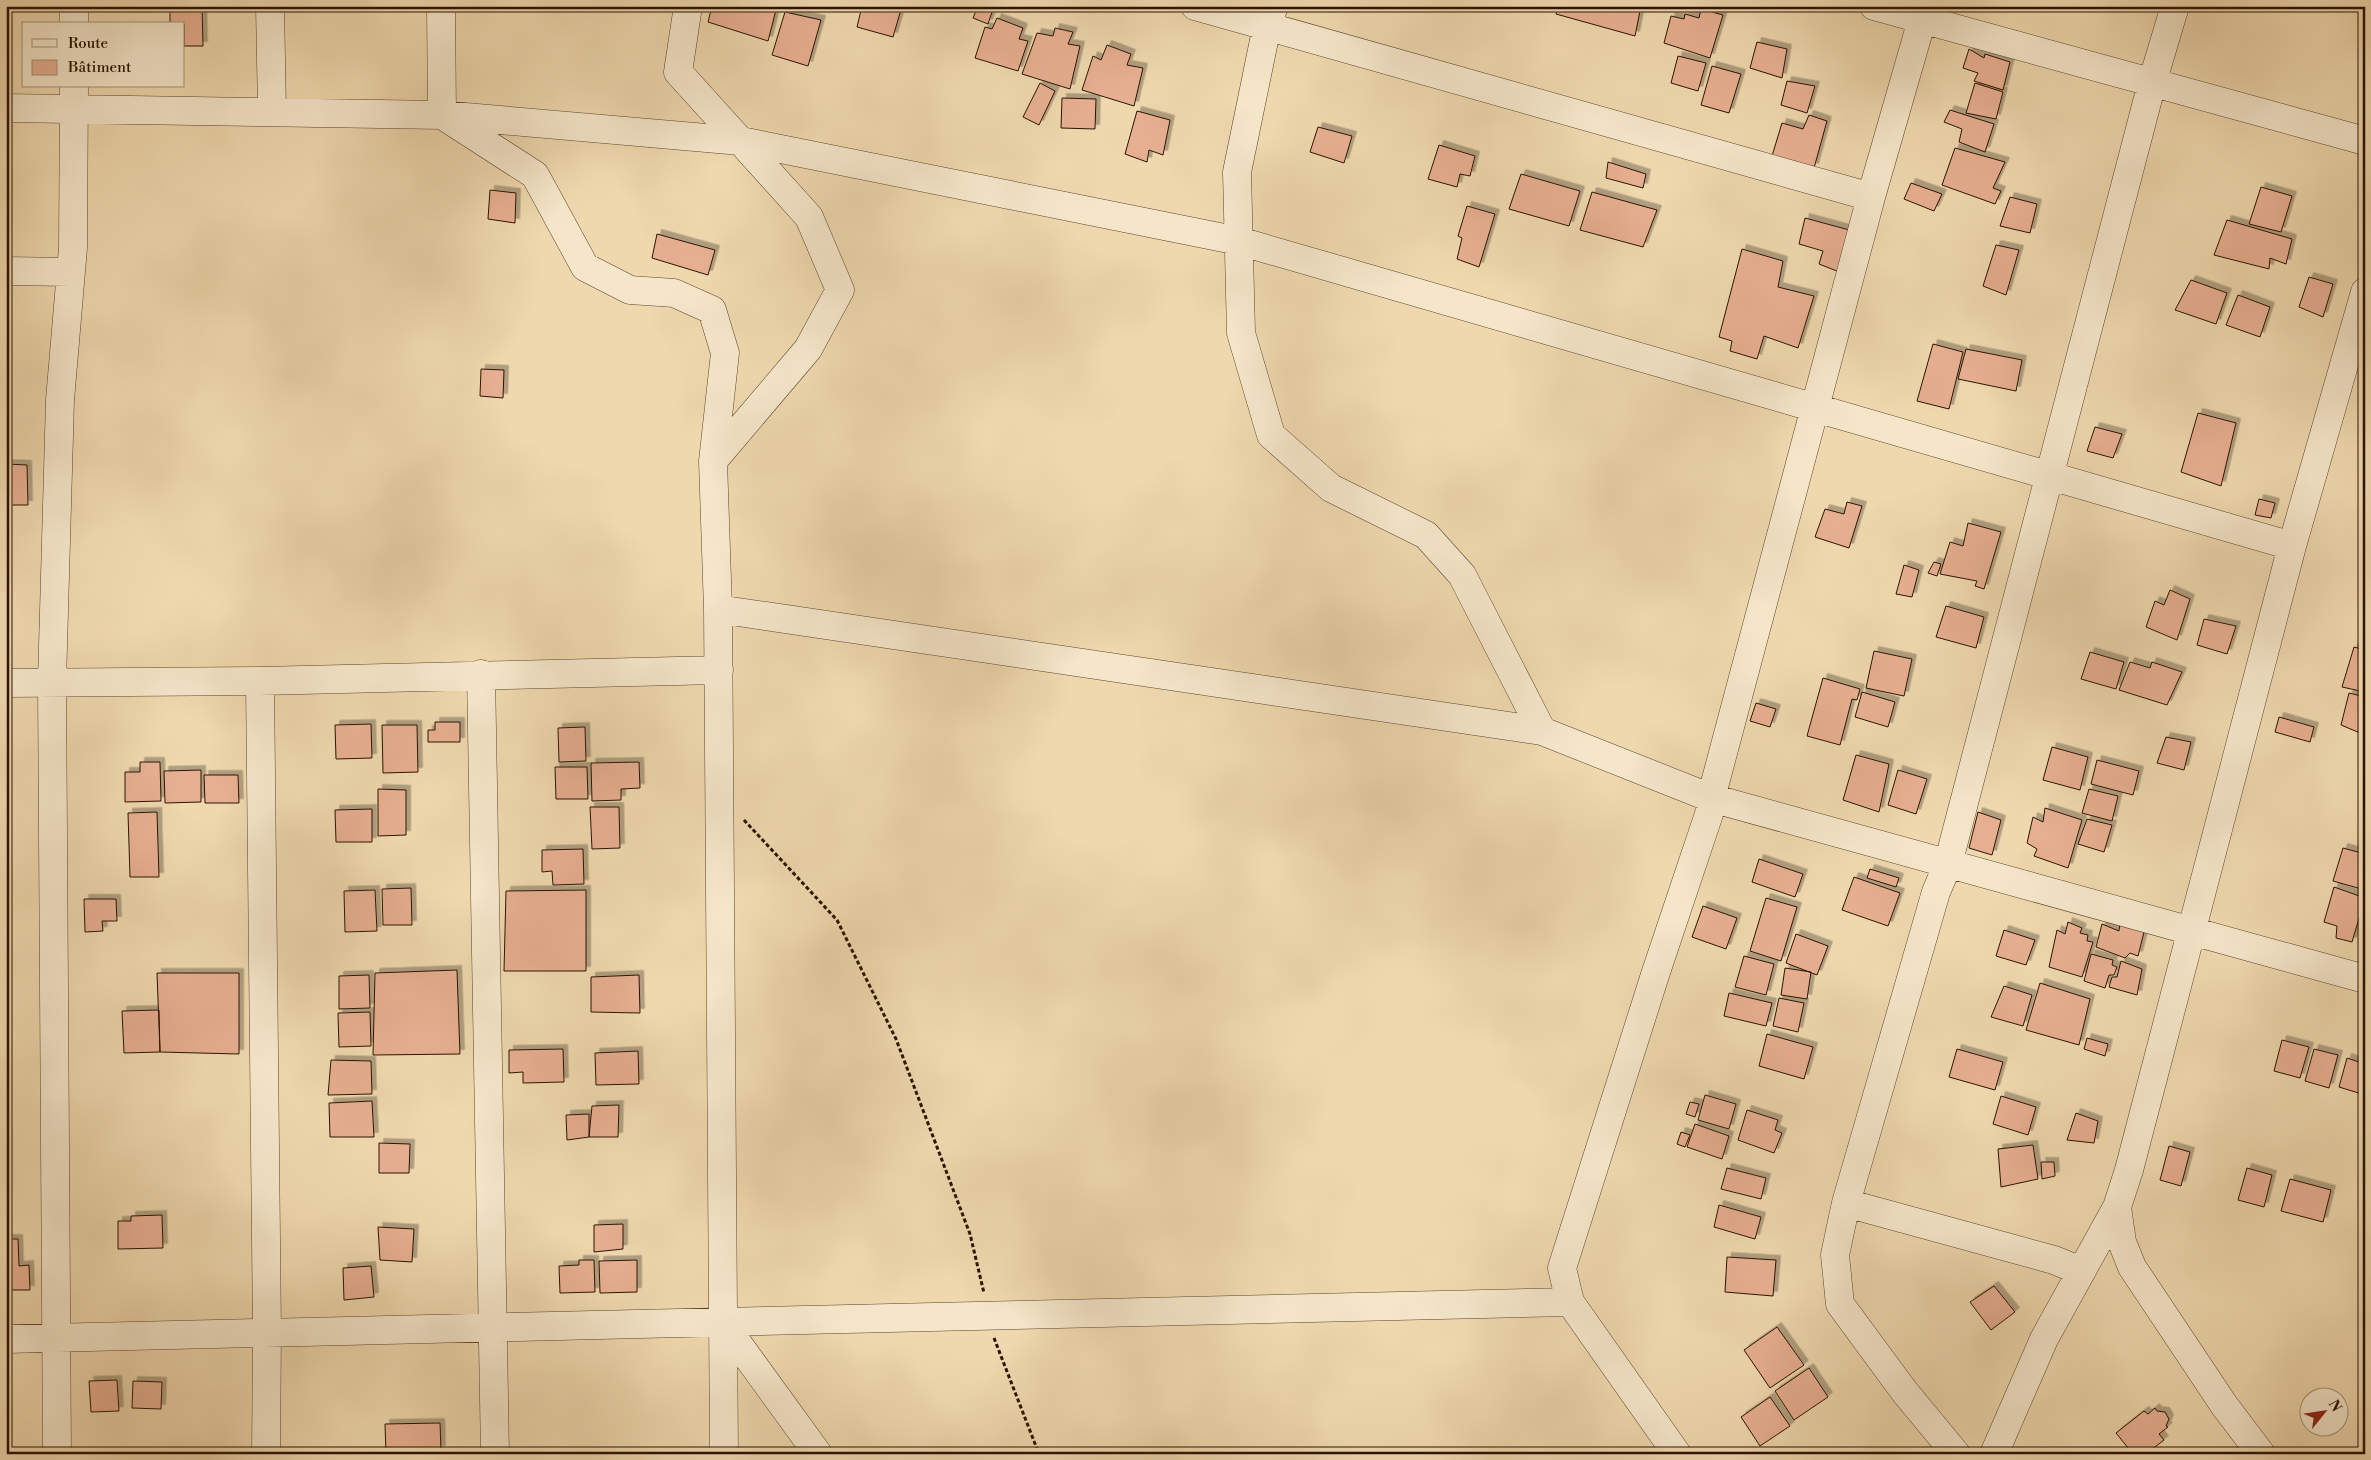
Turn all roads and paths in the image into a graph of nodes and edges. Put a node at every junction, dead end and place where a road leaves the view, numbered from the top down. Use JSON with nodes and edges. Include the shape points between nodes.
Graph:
{"nodes":[{"id":1,"x":74,"y":6,"type":"edge"},
{"id":2,"x":270,"y":6,"type":"edge"},
{"id":3,"x":441,"y":6,"type":"edge"},
{"id":4,"x":688,"y":6,"type":"edge"},
{"id":5,"x":1195,"y":6,"type":"edge"},
{"id":6,"x":1874,"y":6,"type":"edge"},
{"id":7,"x":2175,"y":6,"type":"edge"},
{"id":8,"x":1924,"y":13,"type":"edge"},
{"id":9,"x":1271,"y":16,"type":"edge"},
{"id":10,"x":74,"y":22,"type":"edge"},
{"id":11,"x":2152,"y":83,"type":"junction"},
{"id":12,"x":74,"y":98,"type":"edge"},
{"id":13,"x":6,"y":108,"type":"edge"},
{"id":14,"x":272,"y":112,"type":"junction"},
{"id":15,"x":442,"y":115,"type":"junction"},
{"id":16,"x":741,"y":141,"type":"junction"},
{"id":17,"x":2365,"y":142,"type":"edge"},
{"id":18,"x":1871,"y":196,"type":"junction"},
{"id":19,"x":1239,"y":241,"type":"junction"},
{"id":20,"x":6,"y":271,"type":"edge"},
{"id":21,"x":71,"y":272,"type":"junction"},
{"id":22,"x":2365,"y":292,"type":"edge"},
{"id":23,"x":1815,"y":408,"type":"junction"},
{"id":24,"x":713,"y":461,"type":"junction"},
{"id":25,"x":2050,"y":476,"type":"junction"},
{"id":26,"x":2292,"y":546,"type":"junction"},
{"id":27,"x":718,"y":609,"type":"junction"},
{"id":28,"x":718,"y":670,"type":"junction"},
{"id":29,"x":481,"y":674,"type":"junction"},
{"id":30,"x":260,"y":681,"type":"junction"},
{"id":31,"x":52,"y":682,"type":"junction"},
{"id":32,"x":6,"y":683,"type":"edge"},
{"id":33,"x":1542,"y":731,"type":"junction"},
{"id":34,"x":719,"y":793,"type":"junction"},
{"id":35,"x":1711,"y":798,"type":"junction"},
{"id":36,"x":1948,"y":864,"type":"junction"},
{"id":37,"x":2193,"y":933,"type":"junction"},
{"id":38,"x":2365,"y":979,"type":"edge"},
{"id":39,"x":1846,"y":1203,"type":"junction"},
{"id":40,"x":2117,"y":1207,"type":"junction"},
{"id":41,"x":2081,"y":1271,"type":"junction"},
{"id":42,"x":1570,"y":1302,"type":"junction"},
{"id":43,"x":989,"y":1316,"type":"junction"},
{"id":44,"x":723,"y":1323,"type":"junction"},
{"id":45,"x":493,"y":1328,"type":"junction"},
{"id":46,"x":267,"y":1334,"type":"junction"},
{"id":47,"x":56,"y":1338,"type":"junction"},
{"id":48,"x":6,"y":1339,"type":"edge"},
{"id":49,"x":57,"y":1454,"type":"edge"},
{"id":50,"x":266,"y":1454,"type":"edge"},
{"id":51,"x":495,"y":1454,"type":"edge"},
{"id":52,"x":724,"y":1454,"type":"edge"},
{"id":53,"x":818,"y":1454,"type":"edge"},
{"id":54,"x":1039,"y":1454,"type":"edge"},
{"id":55,"x":1677,"y":1454,"type":"edge"},
{"id":56,"x":1956,"y":1454,"type":"edge"},
{"id":57,"x":1994,"y":1454,"type":"edge"},
{"id":58,"x":2261,"y":1454,"type":"edge"}],
"edges":[{"from":1,"to":10,"type":"street"},
{"from":2,"to":14,"type":"street"},
{"from":3,"to":15,"type":"street"},
{"from":4,"to":16,"type":"street","via":[[678,72]]},
{"from":5,"to":9,"type":"street"},
{"from":6,"to":8,"type":"street"},
{"from":7,"to":11,"type":"street"},
{"from":8,"to":11,"type":"street"},
{"from":8,"to":18,"type":"street"},
{"from":9,"to":18,"type":"street"},
{"from":9,"to":19,"type":"street","via":[[1237,172]]},
{"from":11,"to":17,"type":"street"},
{"from":11,"to":25,"type":"street"},
{"from":12,"to":13,"type":"street"},
{"from":12,"to":14,"type":"street"},
{"from":12,"to":21,"type":"street"},
{"from":14,"to":15,"type":"street"},
{"from":15,"to":16,"type":"street"},
{"from":15,"to":24,"type":"street","via":[[535,175],[585,266],[630,290],[674,293],[712,310],[725,353]]},
{"from":16,"to":19,"type":"street"},
{"from":16,"to":24,"type":"street","via":[[809,217],[840,290],[808,349]]},
{"from":18,"to":23,"type":"street"},
{"from":19,"to":23,"type":"street"},
{"from":19,"to":33,"type":"street","via":[[1241,333],[1271,435],[1330,488],[1426,535],[1462,575]]},
{"from":20,"to":21,"type":"street"},
{"from":21,"to":31,"type":"street","via":[[60,400]]},
{"from":22,"to":26,"type":"street"},
{"from":23,"to":25,"type":"street"},
{"from":23,"to":35,"type":"street"},
{"from":24,"to":27,"type":"street"},
{"from":25,"to":26,"type":"street"},
{"from":25,"to":36,"type":"street"},
{"from":26,"to":37,"type":"street"},
{"from":27,"to":28,"type":"street"},
{"from":27,"to":33,"type":"street"},
{"from":28,"to":29,"type":"street"},
{"from":28,"to":34,"type":"street"},
{"from":29,"to":30,"type":"street"},
{"from":29,"to":45,"type":"street"},
{"from":30,"to":31,"type":"street"},
{"from":30,"to":46,"type":"street"},
{"from":31,"to":32,"type":"street"},
{"from":31,"to":47,"type":"street"},
{"from":33,"to":35,"type":"street"},
{"from":34,"to":43,"type":"path","via":[[838,920],[896,1039],[970,1234]]},
{"from":34,"to":44,"type":"street"},
{"from":35,"to":36,"type":"street"},
{"from":35,"to":42,"type":"street","via":[[1562,1268]]},
{"from":36,"to":37,"type":"street"},
{"from":36,"to":39,"type":"street","via":[[1936,892]]},
{"from":37,"to":38,"type":"street"},
{"from":37,"to":40,"type":"street"},
{"from":39,"to":41,"type":"street","via":[[2045,1257]]},
{"from":39,"to":56,"type":"street","via":[[1835,1255],[1840,1304],[1904,1391]]},
{"from":40,"to":41,"type":"street"},
{"from":40,"to":58,"type":"street","via":[[2122,1242],[2132,1268]]},
{"from":41,"to":57,"type":"street","via":[[2044,1339]]},
{"from":42,"to":43,"type":"street"},
{"from":42,"to":55,"type":"street"},
{"from":43,"to":44,"type":"street"},
{"from":43,"to":54,"type":"path","via":[[997,1348]]},
{"from":44,"to":45,"type":"street"},
{"from":44,"to":52,"type":"street"},
{"from":44,"to":53,"type":"street"},
{"from":45,"to":46,"type":"street"},
{"from":45,"to":51,"type":"street"},
{"from":46,"to":47,"type":"street"},
{"from":46,"to":50,"type":"street"},
{"from":47,"to":48,"type":"street"},
{"from":47,"to":49,"type":"street"}]}
